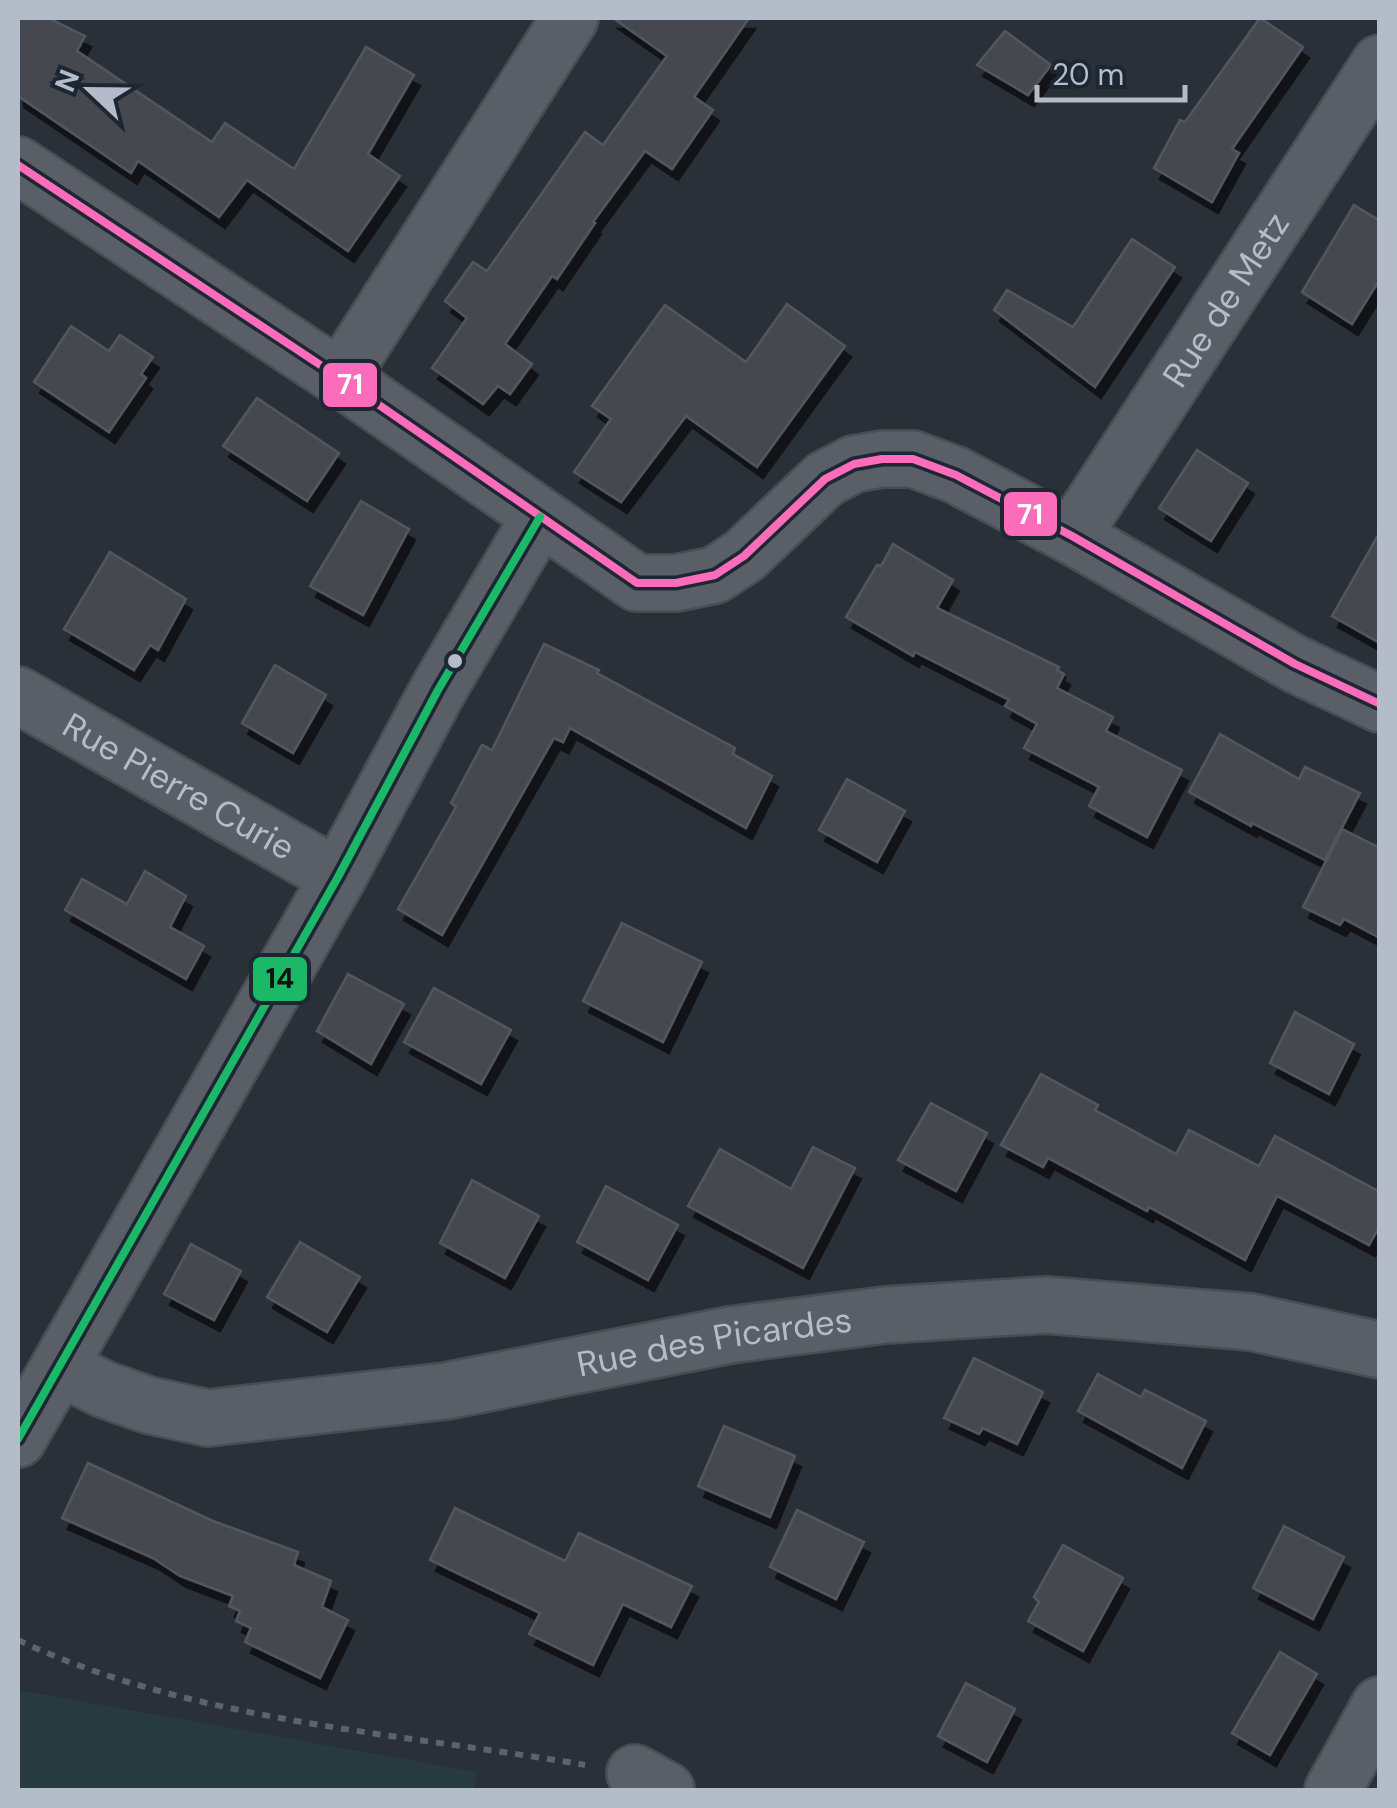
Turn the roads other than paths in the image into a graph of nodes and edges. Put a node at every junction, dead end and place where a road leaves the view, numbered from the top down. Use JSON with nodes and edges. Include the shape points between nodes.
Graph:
{"nodes":[{"id":1,"x":570,"y":18,"type":"edge"},
{"id":2,"x":1380,"y":63,"type":"edge"},
{"id":3,"x":18,"y":165,"type":"edge"},
{"id":4,"x":340,"y":378,"type":"junction"},
{"id":5,"x":540,"y":517,"type":"junction"},
{"id":6,"x":1072,"y":536,"type":"junction"},
{"id":7,"x":18,"y":695,"type":"edge"},
{"id":8,"x":1380,"y":704,"type":"edge"},
{"id":9,"x":338,"y":877,"type":"junction"},
{"id":10,"x":1380,"y":1350,"type":"edge"},
{"id":11,"x":60,"y":1366,"type":"junction"},
{"id":12,"x":18,"y":1439,"type":"edge"},
{"id":13,"x":1380,"y":1706,"type":"edge"},
{"id":14,"x":1334,"y":1790,"type":"edge"}],
"edges":[{"from":1,"to":4,"type":"street"},
{"from":2,"to":6,"type":"street","name":"Rue de Metz"},
{"from":3,"to":4,"type":"street"},
{"from":4,"to":5,"type":"street"},
{"from":5,"to":6,"type":"street","via":[[637,584],[676,584],[715,575],[744,556],[825,479],[854,464],[913,460],[956,475]]},
{"from":5,"to":9,"type":"street"},
{"from":6,"to":8,"type":"street","via":[[1294,664]]},
{"from":7,"to":9,"type":"street","name":"Rue Pierre Curie"},
{"from":9,"to":11,"type":"street"},
{"from":10,"to":11,"type":"street","name":"Rue des Picardes","via":[[1251,1322],[1046,1305],[730,1334],[446,1390],[208,1418],[148,1406]]},
{"from":11,"to":12,"type":"street"},
{"from":13,"to":14,"type":"street"}]}
